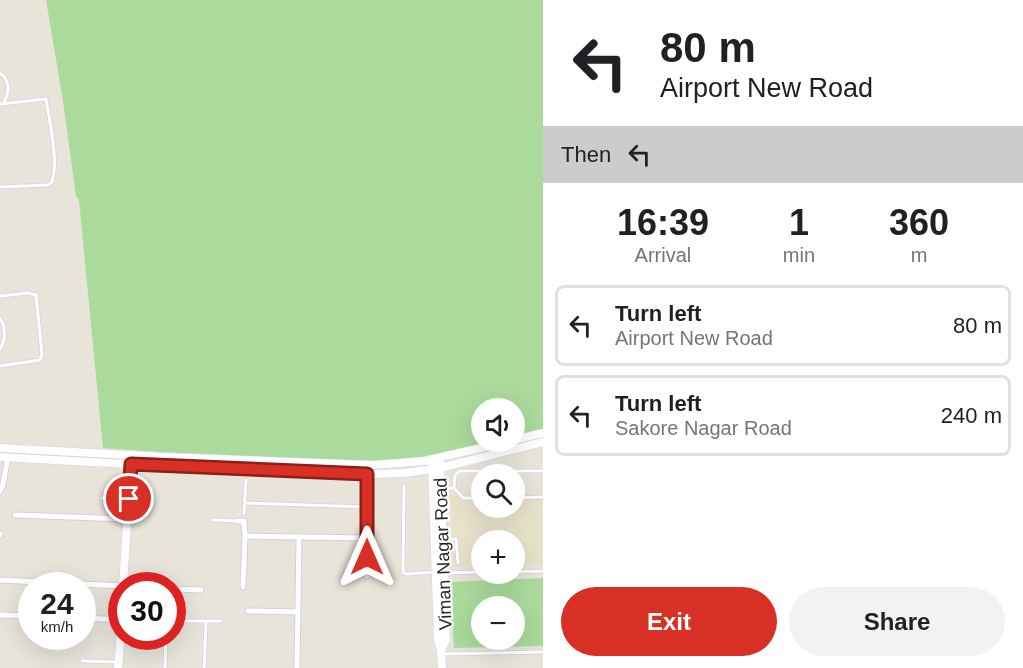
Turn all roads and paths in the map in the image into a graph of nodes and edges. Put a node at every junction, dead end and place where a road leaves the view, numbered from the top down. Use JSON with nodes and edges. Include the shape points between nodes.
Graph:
{"nodes":[{"id":1,"x":0,"y":73,"type":"edge"},
{"id":2,"x":2,"y":103,"type":"edge"},
{"id":3,"x":0,"y":187,"type":"edge"},
{"id":4,"x":0,"y":296,"type":"edge"},
{"id":5,"x":0,"y":318,"type":"edge"},
{"id":6,"x":0,"y":349,"type":"edge"},
{"id":7,"x":0,"y":366,"type":"edge"},
{"id":8,"x":543,"y":433,"type":"edge"},
{"id":9,"x":525,"y":438,"type":"edge"},
{"id":10,"x":543,"y":442,"type":"edge"},
{"id":11,"x":0,"y":448,"type":"edge"},
{"id":12,"x":471,"y":451,"type":"edge"},
{"id":13,"x":131,"y":455,"type":"junction"},
{"id":14,"x":4,"y":457,"type":"edge"},
{"id":15,"x":436,"y":459,"type":"junction"},
{"id":16,"x":131,"y":464,"type":"junction"},
{"id":17,"x":436,"y":468,"type":"junction"},
{"id":18,"x":543,"y":471,"type":"edge"},
{"id":19,"x":367,"y":474,"type":"junction"},
{"id":20,"x":246,"y":480,"type":"dead end"},
{"id":21,"x":404,"y":486,"type":"dead end"},
{"id":22,"x":454,"y":488,"type":"junction"},
{"id":23,"x":441,"y":489,"type":"junction"},
{"id":24,"x":0,"y":491,"type":"edge"},
{"id":25,"x":543,"y":497,"type":"edge"},
{"id":26,"x":102,"y":498,"type":"dead end"},
{"id":27,"x":471,"y":498,"type":"edge"},
{"id":28,"x":525,"y":498,"type":"edge"},
{"id":29,"x":129,"y":499,"type":"junction"},
{"id":30,"x":245,"y":503,"type":"junction"},
{"id":31,"x":367,"y":507,"type":"junction"},
{"id":32,"x":244,"y":514,"type":"dead end"},
{"id":33,"x":15,"y":515,"type":"dead end"},
{"id":34,"x":127,"y":519,"type":"junction"},
{"id":35,"x":213,"y":520,"type":"dead end"},
{"id":36,"x":238,"y":521,"type":"joint"},
{"id":37,"x":245,"y":536,"type":"junction"},
{"id":38,"x":299,"y":537,"type":"junction"},
{"id":39,"x":367,"y":538,"type":"junction"},
{"id":40,"x":442,"y":539,"type":"junction"},
{"id":41,"x":458,"y":563,"type":"dead end"},
{"id":42,"x":543,"y":571,"type":"edge"},
{"id":43,"x":123,"y":572,"type":"edge"},
{"id":44,"x":525,"y":572,"type":"edge"},
{"id":45,"x":439,"y":573,"type":"junction"},
{"id":46,"x":471,"y":573,"type":"edge"},
{"id":47,"x":367,"y":576,"type":"dead end"},
{"id":48,"x":0,"y":580,"type":"edge"},
{"id":49,"x":108,"y":584,"type":"edge"},
{"id":50,"x":243,"y":587,"type":"dead end"},
{"id":51,"x":186,"y":589,"type":"edge"},
{"id":52,"x":201,"y":590,"type":"dead end"},
{"id":53,"x":248,"y":611,"type":"dead end"},
{"id":54,"x":298,"y":612,"type":"junction"},
{"id":55,"x":1,"y":615,"type":"edge"},
{"id":56,"x":18,"y":616,"type":"edge"},
{"id":57,"x":186,"y":621,"type":"edge"},
{"id":58,"x":220,"y":621,"type":"dead end"},
{"id":59,"x":206,"y":622,"type":"junction"},
{"id":60,"x":120,"y":650,"type":"edge"},
{"id":61,"x":166,"y":650,"type":"edge"},
{"id":62,"x":442,"y":652,"type":"junction"},
{"id":63,"x":543,"y":652,"type":"edge"},
{"id":64,"x":82,"y":661,"type":"dead end"},
{"id":65,"x":119,"y":665,"type":"edge"},
{"id":66,"x":165,"y":668,"type":"edge"},
{"id":67,"x":204,"y":668,"type":"edge"},
{"id":68,"x":297,"y":668,"type":"edge"},
{"id":69,"x":442,"y":668,"type":"edge"}],
"edges":[{"from":1,"to":2,"type":"lane","via":[[8,84]]},
{"from":2,"to":3,"type":"lane","via":[[46,99],[54,173],[51,183]]},
{"from":4,"to":7,"type":"lane","via":[[36,295],[42,354],[40,360]]},
{"from":5,"to":6,"type":"lane","via":[[4,342]]},
{"from":8,"to":9,"type":"main road"},
{"from":10,"to":17,"type":"main road"},
{"from":11,"to":13,"type":"main road"},
{"from":12,"to":15,"type":"main road"},
{"from":13,"to":15,"type":"main road","via":[[373,465]]},
{"from":13,"to":16,"type":"main road"},
{"from":14,"to":16,"type":"main road"},
{"from":14,"to":24,"type":"street"},
{"from":15,"to":17,"type":"main road","name":"Viman Nagar Road"},
{"from":16,"to":19,"type":"main road"},
{"from":16,"to":29,"type":"main road"},
{"from":17,"to":19,"type":"main road"},
{"from":17,"to":23,"type":"main road","name":"Viman Nagar Road"},
{"from":17,"to":45,"type":"main road","name":"Viman Nagar Road"},
{"from":18,"to":22,"type":"lane","via":[[460,471],[455,475]]},
{"from":19,"to":31,"type":"street"},
{"from":20,"to":30,"type":"lane"},
{"from":21,"to":45,"type":"lane","via":[[404,573]]},
{"from":22,"to":23,"type":"lane"},
{"from":22,"to":27,"type":"lane","via":[[463,498]]},
{"from":23,"to":40,"type":"main road","name":"Viman Nagar Road"},
{"from":25,"to":28,"type":"lane"},
{"from":26,"to":29,"type":"lane"},
{"from":29,"to":34,"type":"main road"},
{"from":30,"to":31,"type":"lane"},
{"from":30,"to":32,"type":"lane"},
{"from":31,"to":39,"type":"street"},
{"from":33,"to":34,"type":"street"},
{"from":34,"to":43,"type":"main road"},
{"from":35,"to":36,"type":"lane"},
{"from":36,"to":37,"type":"street","via":[[244,521]]},
{"from":37,"to":38,"type":"street"},
{"from":37,"to":50,"type":"street"},
{"from":38,"to":39,"type":"street"},
{"from":38,"to":54,"type":"street"},
{"from":39,"to":47,"type":"street"},
{"from":40,"to":41,"type":"lane","via":[[456,539]]},
{"from":40,"to":45,"type":"main road","name":"Viman Nagar Road"},
{"from":42,"to":44,"type":"lane"},
{"from":45,"to":46,"type":"lane"},
{"from":45,"to":62,"type":"main road","name":"Viman Nagar Road","via":[[446,640]]},
{"from":48,"to":49,"type":"street"},
{"from":51,"to":52,"type":"street"},
{"from":53,"to":54,"type":"street"},
{"from":54,"to":68,"type":"street"},
{"from":55,"to":56,"type":"street"},
{"from":57,"to":59,"type":"lane"},
{"from":58,"to":59,"type":"lane"},
{"from":59,"to":67,"type":"lane"},
{"from":60,"to":65,"type":"main road"},
{"from":61,"to":66,"type":"lane"},
{"from":62,"to":63,"type":"lane"},
{"from":62,"to":69,"type":"main road","name":"Viman Nagar Road"},
{"from":64,"to":65,"type":"lane"}]}
